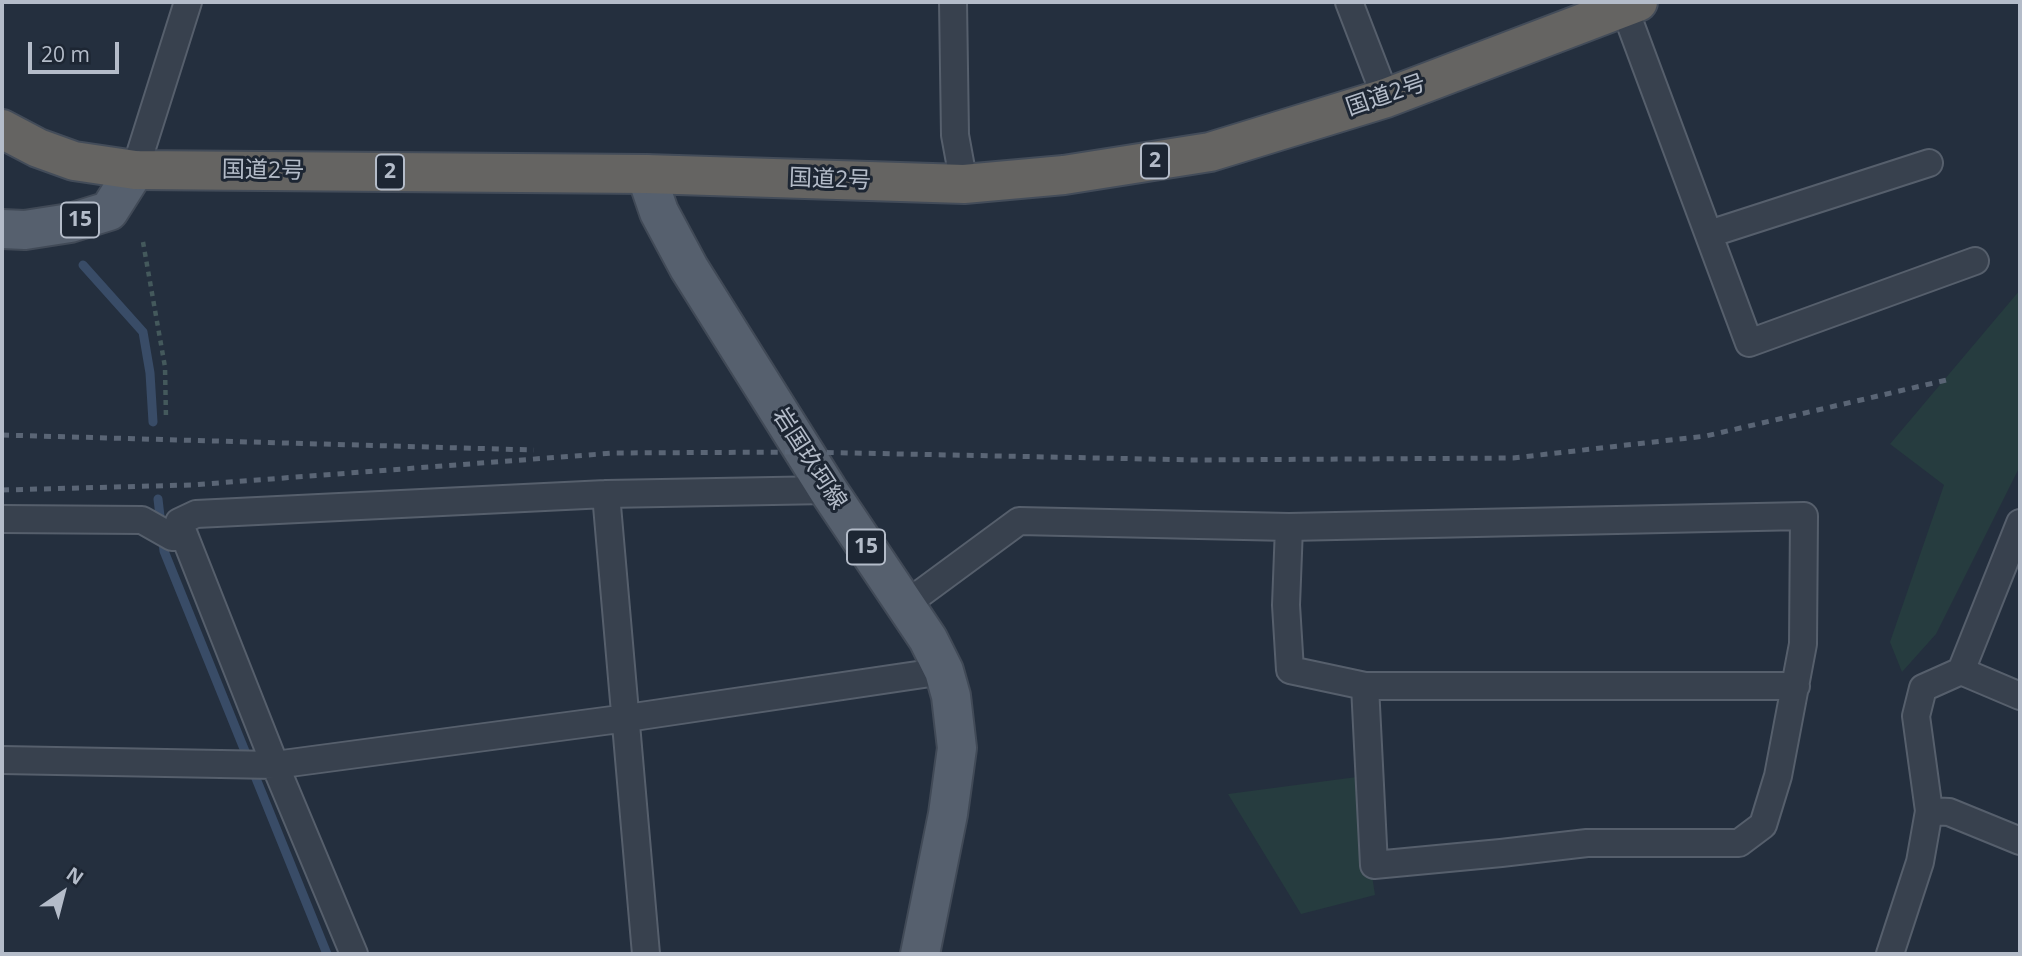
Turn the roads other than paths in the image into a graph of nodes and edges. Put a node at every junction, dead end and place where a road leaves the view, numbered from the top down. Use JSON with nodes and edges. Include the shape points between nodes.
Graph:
{"nodes":[{"id":1,"x":188,"y":2,"type":"edge"},
{"id":2,"x":953,"y":2,"type":"edge"},
{"id":3,"x":1349,"y":2,"type":"edge"},
{"id":4,"x":1631,"y":4,"type":"edge"},
{"id":5,"x":1386,"y":98,"type":"junction"},
{"id":6,"x":2,"y":129,"type":"edge"},
{"id":7,"x":1929,"y":163,"type":"dead end"},
{"id":8,"x":135,"y":170,"type":"junction"},
{"id":9,"x":646,"y":174,"type":"junction"},
{"id":10,"x":964,"y":184,"type":"junction"},
{"id":11,"x":2,"y":229,"type":"edge"},
{"id":12,"x":1709,"y":234,"type":"junction"},
{"id":13,"x":1975,"y":261,"type":"dead end"},
{"id":14,"x":828,"y":490,"type":"junction"},
{"id":15,"x":606,"y":494,"type":"junction"},
{"id":16,"x":2,"y":519,"type":"edge"},
{"id":17,"x":2020,"y":526,"type":"edge"},
{"id":18,"x":1289,"y":527,"type":"junction"},
{"id":19,"x":178,"y":537,"type":"junction"},
{"id":20,"x":905,"y":605,"type":"junction"},
{"id":21,"x":944,"y":671,"type":"junction"},
{"id":22,"x":1961,"y":671,"type":"junction"},
{"id":23,"x":1365,"y":686,"type":"junction"},
{"id":24,"x":1796,"y":686,"type":"junction"},
{"id":25,"x":2020,"y":696,"type":"edge"},
{"id":26,"x":627,"y":718,"type":"junction"},
{"id":27,"x":2,"y":760,"type":"edge"},
{"id":28,"x":269,"y":765,"type":"junction"},
{"id":29,"x":1929,"y":811,"type":"junction"},
{"id":30,"x":2020,"y":841,"type":"edge"},
{"id":31,"x":354,"y":954,"type":"edge"},
{"id":32,"x":646,"y":954,"type":"edge"},
{"id":33,"x":920,"y":954,"type":"edge"},
{"id":34,"x":1890,"y":954,"type":"edge"}],
"edges":[{"from":1,"to":8,"type":"street"},
{"from":2,"to":10,"type":"street","via":[[955,135]]},
{"from":3,"to":5,"type":"street"},
{"from":4,"to":5,"type":"highway","name":"国道2号","number":"2"},
{"from":4,"to":12,"type":"street"},
{"from":5,"to":10,"type":"highway","name":"国道2号","number":"2","via":[[1210,152],[1063,175]]},
{"from":6,"to":8,"type":"highway","name":"国道2号","number":"2","via":[[74,160]]},
{"from":7,"to":12,"type":"street"},
{"from":8,"to":9,"type":"highway","name":"国道2号","number":"2"},
{"from":8,"to":11,"type":"main road","number":"15","via":[[109,211],[70,223]]},
{"from":9,"to":10,"type":"highway","name":"国道2号","number":"2"},
{"from":9,"to":14,"type":"main road","name":"岩国玖珂線","number":"15","via":[[659,212],[689,268]]},
{"from":12,"to":13,"type":"street","via":[[1749,343]]},
{"from":14,"to":15,"type":"street"},
{"from":14,"to":20,"type":"main road","name":"岩国玖珂線","number":"15"},
{"from":15,"to":19,"type":"street","via":[[196,514],[179,522]]},
{"from":15,"to":26,"type":"street"},
{"from":16,"to":19,"type":"street","via":[[142,520]]},
{"from":17,"to":22,"type":"street"},
{"from":18,"to":20,"type":"street","via":[[1018,522]]},
{"from":18,"to":23,"type":"street","via":[[1286,605],[1290,670]]},
{"from":18,"to":24,"type":"street","via":[[1804,516],[1803,643]]},
{"from":19,"to":28,"type":"street"},
{"from":20,"to":21,"type":"main road","name":"岩国玖珂線","number":"15"},
{"from":21,"to":26,"type":"street"},
{"from":21,"to":33,"type":"main road","name":"岩国玖珂線","number":"15","via":[[957,748]]},
{"from":22,"to":25,"type":"street"},
{"from":22,"to":29,"type":"street","via":[[1923,688],[1916,716]]},
{"from":23,"to":24,"type":"street"},
{"from":23,"to":24,"type":"street","via":[[1374,865],[1587,843],[1739,843],[1763,825]]},
{"from":26,"to":28,"type":"street"},
{"from":26,"to":32,"type":"street"},
{"from":27,"to":28,"type":"street"},
{"from":28,"to":31,"type":"street"},
{"from":29,"to":30,"type":"street","via":[[1949,812]]},
{"from":29,"to":34,"type":"street","via":[[1920,862]]}]}
